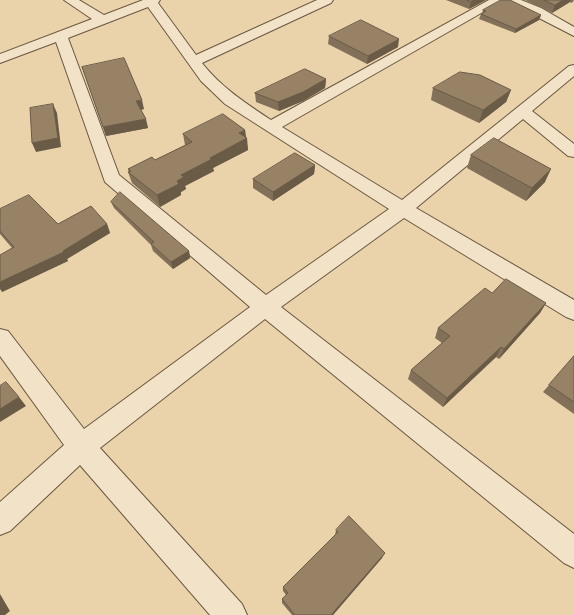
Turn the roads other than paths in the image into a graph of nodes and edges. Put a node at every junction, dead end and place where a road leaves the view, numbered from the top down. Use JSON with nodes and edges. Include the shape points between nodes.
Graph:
{"nodes":[{"id":1,"x":70,"y":0,"type":"edge"},
{"id":2,"x":326,"y":0,"type":"edge"},
{"id":3,"x":498,"y":0,"type":"edge"},
{"id":4,"x":510,"y":0,"type":"edge"},
{"id":5,"x":152,"y":1,"type":"edge"},
{"id":6,"x":103,"y":20,"type":"junction"},
{"id":7,"x":574,"y":32,"type":"edge"},
{"id":8,"x":60,"y":36,"type":"junction"},
{"id":9,"x":0,"y":59,"type":"edge"},
{"id":10,"x":194,"y":62,"type":"junction"},
{"id":11,"x":574,"y":69,"type":"edge"},
{"id":12,"x":522,"y":111,"type":"junction"},
{"id":13,"x":270,"y":127,"type":"junction"},
{"id":14,"x":574,"y":152,"type":"edge"},
{"id":15,"x":403,"y":209,"type":"junction"},
{"id":16,"x":266,"y":307,"type":"junction"},
{"id":17,"x":574,"y":311,"type":"edge"},
{"id":18,"x":0,"y":338,"type":"edge"},
{"id":19,"x":81,"y":447,"type":"junction"},
{"id":20,"x":0,"y":521,"type":"edge"},
{"id":21,"x":574,"y":553,"type":"edge"},
{"id":22,"x":230,"y":615,"type":"edge"}],
"edges":[{"from":1,"to":6,"type":"street"},
{"from":2,"to":10,"type":"street"},
{"from":3,"to":13,"type":"street"},
{"from":4,"to":7,"type":"street","via":[[536,10]]},
{"from":5,"to":6,"type":"street"},
{"from":5,"to":10,"type":"street"},
{"from":6,"to":8,"type":"street"},
{"from":8,"to":9,"type":"street"},
{"from":8,"to":16,"type":"street","via":[[111,178]]},
{"from":10,"to":13,"type":"street","via":[[206,78],[231,101]]},
{"from":11,"to":12,"type":"street"},
{"from":12,"to":14,"type":"street"},
{"from":12,"to":15,"type":"street"},
{"from":13,"to":15,"type":"street"},
{"from":15,"to":16,"type":"street"},
{"from":15,"to":17,"type":"street"},
{"from":16,"to":19,"type":"street"},
{"from":16,"to":21,"type":"street"},
{"from":18,"to":19,"type":"street"},
{"from":19,"to":20,"type":"street"},
{"from":19,"to":22,"type":"street"}]}
